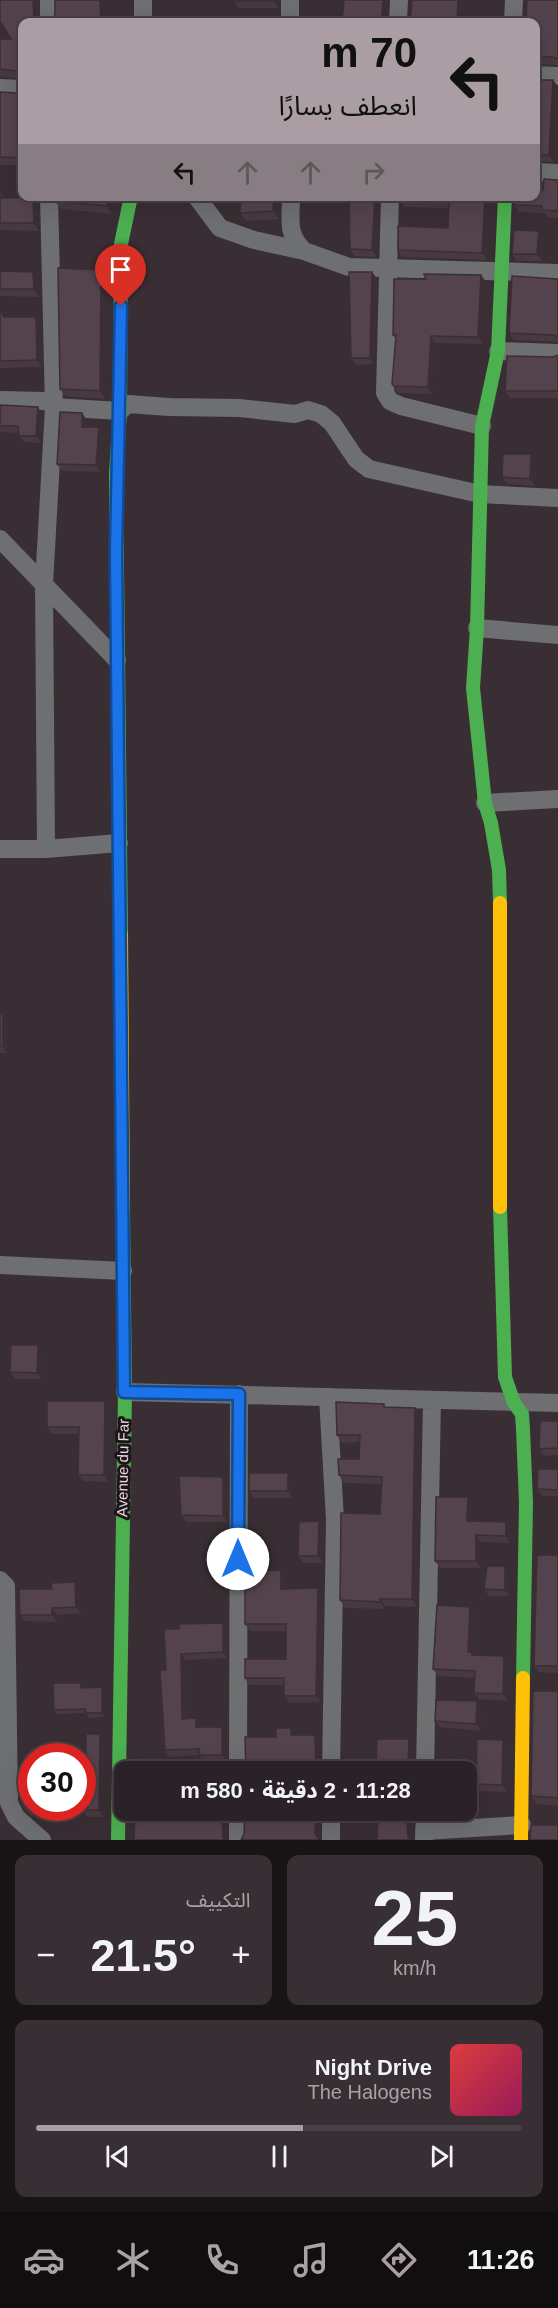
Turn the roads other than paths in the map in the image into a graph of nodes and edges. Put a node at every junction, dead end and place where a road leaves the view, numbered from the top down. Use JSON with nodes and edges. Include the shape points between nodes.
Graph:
{"nodes":[{"id":1,"x":49,"y":0,"type":"edge"},
{"id":2,"x":142,"y":0,"type":"edge"},
{"id":3,"x":290,"y":0,"type":"edge"},
{"id":4,"x":399,"y":0,"type":"edge"},
{"id":5,"x":514,"y":0,"type":"edge"},
{"id":6,"x":49,"y":18,"type":"edge"},
{"id":7,"x":143,"y":18,"type":"edge"},
{"id":8,"x":290,"y":18,"type":"edge"},
{"id":9,"x":398,"y":18,"type":"edge"},
{"id":10,"x":513,"y":18,"type":"edge"},
{"id":11,"x":540,"y":75,"type":"edge"},
{"id":12,"x":558,"y":76,"type":"edge"},
{"id":13,"x":0,"y":88,"type":"edge"},
{"id":14,"x":18,"y":89,"type":"edge"},
{"id":15,"x":540,"y":172,"type":"edge"},
{"id":16,"x":558,"y":173,"type":"edge"},
{"id":17,"x":49,"y":201,"type":"edge"},
{"id":18,"x":130,"y":201,"type":"edge"},
{"id":19,"x":200,"y":201,"type":"edge"},
{"id":20,"x":291,"y":201,"type":"edge"},
{"id":21,"x":390,"y":201,"type":"edge"},
{"id":22,"x":505,"y":201,"type":"edge"},
{"id":23,"x":304,"y":251,"type":"junction"},
{"id":24,"x":387,"y":269,"type":"junction"},
{"id":25,"x":502,"y":272,"type":"junction"},
{"id":26,"x":558,"y":273,"type":"edge"},
{"id":27,"x":498,"y":351,"type":"junction"},
{"id":28,"x":558,"y":352,"type":"edge"},
{"id":29,"x":0,"y":400,"type":"edge"},
{"id":30,"x":54,"y":406,"type":"junction"},
{"id":31,"x":120,"y":411,"type":"junction"},
{"id":32,"x":482,"y":426,"type":"junction"},
{"id":33,"x":480,"y":494,"type":"junction"},
{"id":34,"x":558,"y":498,"type":"edge"},
{"id":35,"x":0,"y":539,"type":"edge"},
{"id":36,"x":44,"y":584,"type":"junction"},
{"id":37,"x":477,"y":627,"type":"junction"},
{"id":38,"x":558,"y":634,"type":"edge"},
{"id":39,"x":117,"y":660,"type":"junction"},
{"id":40,"x":558,"y":800,"type":"edge"},
{"id":41,"x":485,"y":803,"type":"junction"},
{"id":42,"x":119,"y":843,"type":"junction"},
{"id":43,"x":0,"y":849,"type":"edge"},
{"id":44,"x":46,"y":849,"type":"junction"},
{"id":45,"x":0,"y":1265,"type":"edge"},
{"id":46,"x":123,"y":1271,"type":"junction"},
{"id":47,"x":124,"y":1392,"type":"junction"},
{"id":48,"x":239,"y":1394,"type":"junction"},
{"id":49,"x":328,"y":1396,"type":"junction"},
{"id":50,"x":432,"y":1400,"type":"junction"},
{"id":51,"x":514,"y":1403,"type":"junction"},
{"id":52,"x":558,"y":1403,"type":"edge"},
{"id":53,"x":0,"y":1580,"type":"edge"},
{"id":54,"x":238,"y":1761,"type":"edge"},
{"id":55,"x":331,"y":1761,"type":"edge"},
{"id":56,"x":425,"y":1761,"type":"edge"},
{"id":57,"x":238,"y":1821,"type":"edge"},
{"id":58,"x":331,"y":1821,"type":"edge"},
{"id":59,"x":522,"y":1833,"type":"edge"},
{"id":60,"x":424,"y":1835,"type":"edge"},
{"id":61,"x":42,"y":1840,"type":"edge"},
{"id":62,"x":118,"y":1840,"type":"edge"},
{"id":63,"x":238,"y":1840,"type":"edge"},
{"id":64,"x":331,"y":1840,"type":"edge"}],
"edges":[{"from":1,"to":6,"type":"street"},
{"from":2,"to":7,"type":"street"},
{"from":3,"to":8,"type":"street"},
{"from":4,"to":9,"type":"street"},
{"from":5,"to":10,"type":"street"},
{"from":11,"to":12,"type":"street"},
{"from":13,"to":14,"type":"street"},
{"from":15,"to":16,"type":"street"},
{"from":17,"to":30,"type":"street"},
{"from":18,"to":31,"type":"street","name":"Avenue du Far","via":[[121,244]]},
{"from":19,"to":23,"type":"street","via":[[220,228]]},
{"from":20,"to":23,"type":"street","via":[[291,230],[294,241]]},
{"from":21,"to":24,"type":"street"},
{"from":22,"to":25,"type":"street"},
{"from":23,"to":24,"type":"street","via":[[349,267]]},
{"from":24,"to":25,"type":"street"},
{"from":24,"to":32,"type":"street","via":[[385,393],[390,401],[401,406]]},
{"from":25,"to":26,"type":"street"},
{"from":25,"to":27,"type":"street"},
{"from":27,"to":28,"type":"street"},
{"from":27,"to":32,"type":"street"},
{"from":29,"to":30,"type":"street","via":[[47,401]]},
{"from":30,"to":31,"type":"street"},
{"from":30,"to":36,"type":"street"},
{"from":31,"to":33,"type":"street","via":[[128,404],[295,414],[308,410],[332,423],[356,459],[369,469]]},
{"from":31,"to":39,"type":"street","name":"Avenue du Far","via":[[116,474]]},
{"from":32,"to":33,"type":"street"},
{"from":33,"to":34,"type":"street"},
{"from":33,"to":37,"type":"street"},
{"from":35,"to":36,"type":"street"},
{"from":36,"to":39,"type":"street"},
{"from":36,"to":44,"type":"street"},
{"from":37,"to":38,"type":"street"},
{"from":37,"to":41,"type":"street","via":[[473,688]]},
{"from":39,"to":42,"type":"street","name":"Avenue du Far"},
{"from":40,"to":41,"type":"street"},
{"from":41,"to":51,"type":"street","via":[[499,870],[502,1321],[506,1377]]},
{"from":42,"to":44,"type":"street"},
{"from":42,"to":46,"type":"street","name":"Avenue du Far"},
{"from":43,"to":44,"type":"street"},
{"from":45,"to":46,"type":"street"},
{"from":46,"to":47,"type":"street","name":"Avenue du Far"},
{"from":47,"to":48,"type":"street"},
{"from":47,"to":62,"type":"street","name":"Avenue du Far"},
{"from":48,"to":49,"type":"street"},
{"from":48,"to":54,"type":"street"},
{"from":49,"to":50,"type":"street"},
{"from":49,"to":55,"type":"street","via":[[335,1520]]},
{"from":50,"to":51,"type":"street"},
{"from":50,"to":56,"type":"street"},
{"from":51,"to":52,"type":"street"},
{"from":51,"to":59,"type":"street","via":[[522,1414],[526,1503]]},
{"from":53,"to":61,"type":"street","via":[[6,1586],[9,1803],[16,1817]]},
{"from":57,"to":63,"type":"street"},
{"from":58,"to":64,"type":"street"},
{"from":59,"to":60,"type":"street"}]}
